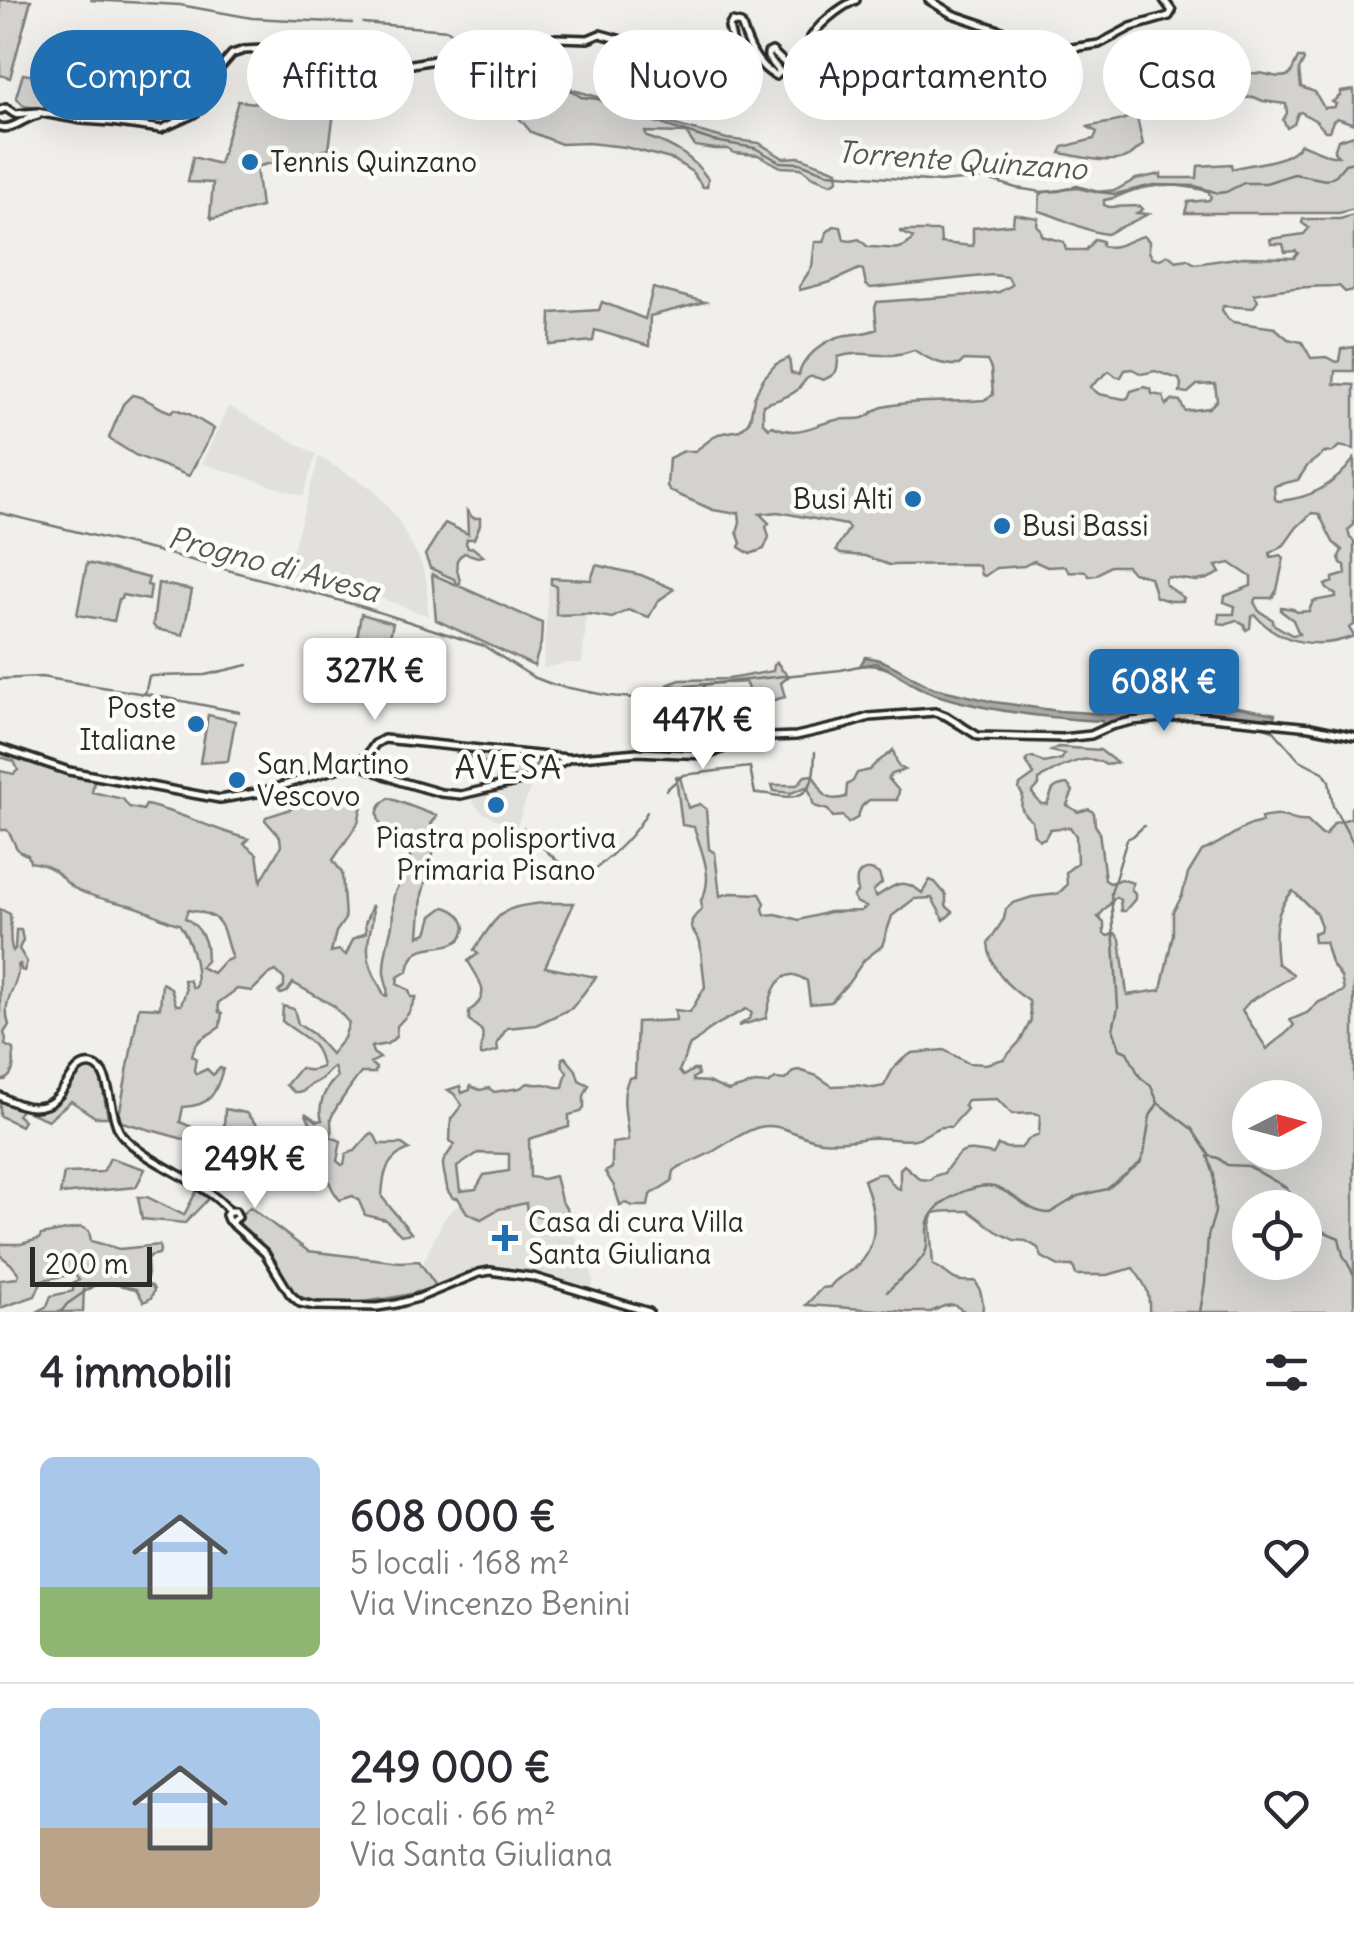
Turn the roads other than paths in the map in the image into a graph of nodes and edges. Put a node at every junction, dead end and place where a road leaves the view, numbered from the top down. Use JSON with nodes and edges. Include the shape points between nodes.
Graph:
{"nodes":[{"id":1,"x":856,"y":0,"type":"edge"},
{"id":2,"x":929,"y":0,"type":"edge"},
{"id":3,"x":1164,"y":0,"type":"edge"},
{"id":4,"x":227,"y":58,"type":"edge"},
{"id":5,"x":0,"y":110,"type":"edge"},
{"id":6,"x":30,"y":112,"type":"edge"},
{"id":7,"x":15,"y":114,"type":"junction"},
{"id":8,"x":30,"y":117,"type":"edge"},
{"id":9,"x":82,"y":120,"type":"edge"},
{"id":10,"x":183,"y":120,"type":"edge"},
{"id":11,"x":14,"y":124,"type":"junction"},
{"id":12,"x":0,"y":127,"type":"edge"},
{"id":13,"x":1354,"y":736,"type":"edge"},
{"id":14,"x":0,"y":748,"type":"edge"},
{"id":15,"x":366,"y":756,"type":"junction"},
{"id":16,"x":542,"y":756,"type":"junction"},
{"id":17,"x":570,"y":758,"type":"junction"},
{"id":18,"x":348,"y":765,"type":"junction"},
{"id":19,"x":365,"y":767,"type":"junction"},
{"id":20,"x":541,"y":774,"type":"junction"},
{"id":21,"x":0,"y":1096,"type":"edge"},
{"id":22,"x":649,"y":1312,"type":"edge"}],
"edges":[{"from":1,"to":4,"type":"street","via":[[839,8],[810,40],[805,80],[772,51],[768,57],[780,72],[770,74],[738,22],[729,27],[736,76],[702,46],[695,50],[703,78],[659,45],[600,34],[401,66],[361,54],[264,49]]},
{"from":2,"to":3,"type":"street","via":[[1058,50],[1098,44],[1167,17],[1172,11]]},
{"from":5,"to":7,"type":"street"},
{"from":6,"to":7,"type":"street"},
{"from":7,"to":11,"type":"street"},
{"from":8,"to":11,"type":"street"},
{"from":9,"to":10,"type":"street","via":[[162,129]]},
{"from":11,"to":12,"type":"street"},
{"from":13,"to":17,"type":"street","via":[[1192,715],[1132,721],[1091,736],[978,736],[936,712],[742,739],[708,755]]},
{"from":14,"to":18,"type":"street","via":[[69,771],[220,800]]},
{"from":15,"to":16,"type":"street","via":[[381,740]]},
{"from":15,"to":18,"type":"street"},
{"from":15,"to":19,"type":"street"},
{"from":16,"to":17,"type":"street"},
{"from":16,"to":20,"type":"street"},
{"from":17,"to":20,"type":"street"},
{"from":18,"to":19,"type":"street"},
{"from":19,"to":20,"type":"street","via":[[454,794]]},
{"from":21,"to":22,"type":"street","via":[[45,1106],[78,1068],[98,1068],[121,1134],[234,1210],[237,1219],[231,1222],[300,1302],[396,1304],[490,1271]]}]}
